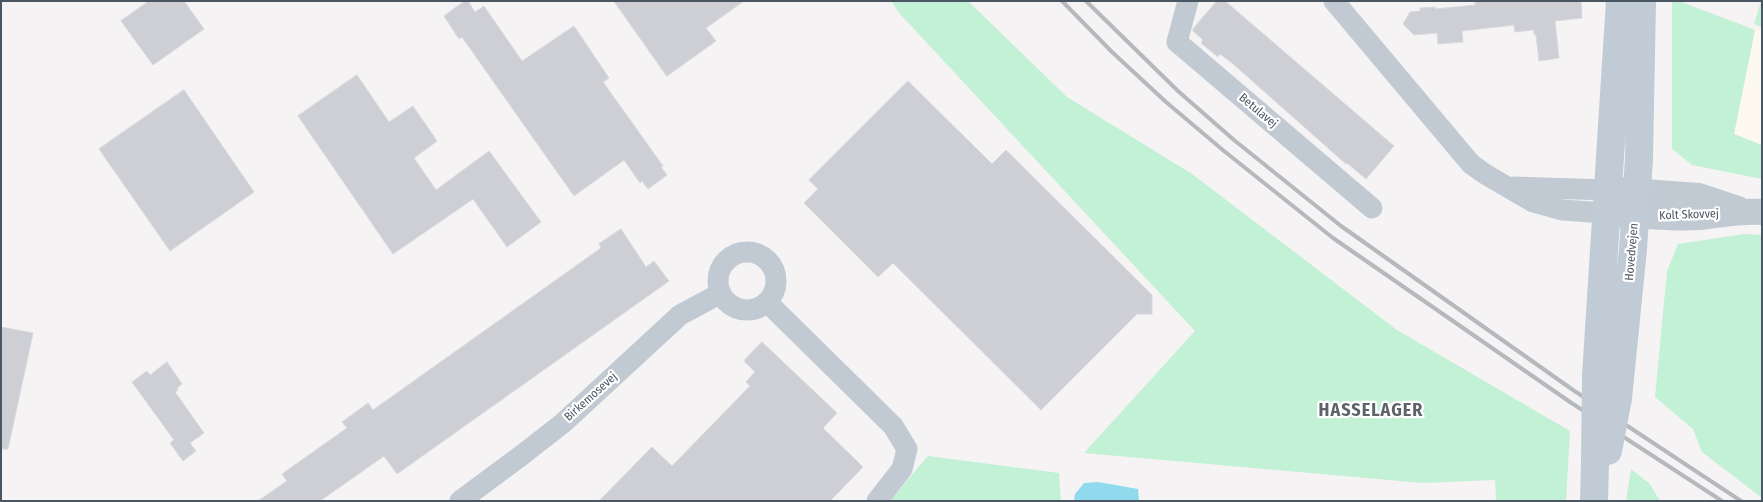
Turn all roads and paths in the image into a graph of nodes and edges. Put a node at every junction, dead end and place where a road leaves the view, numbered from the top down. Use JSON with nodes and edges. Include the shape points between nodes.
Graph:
{"nodes":[{"id":1,"x":1188,"y":1,"type":"edge"},
{"id":2,"x":1334,"y":1,"type":"edge"},
{"id":3,"x":1620,"y":1,"type":"edge"},
{"id":4,"x":1642,"y":1,"type":"edge"},
{"id":5,"x":1606,"y":202,"type":"junction"},
{"id":6,"x":1636,"y":203,"type":"junction"},
{"id":7,"x":1372,"y":208,"type":"dead end"},
{"id":8,"x":1753,"y":211,"type":"edge"},
{"id":9,"x":721,"y":294,"type":"junction"},
{"id":10,"x":767,"y":302,"type":"junction"},
{"id":11,"x":1600,"y":466,"type":"junction"},
{"id":12,"x":460,"y":501,"type":"edge"},
{"id":13,"x":877,"y":501,"type":"edge"},
{"id":14,"x":1594,"y":501,"type":"edge"},
{"id":15,"x":1599,"y":501,"type":"edge"}],
"edges":[{"from":1,"to":7,"type":"street","name":"Betulavej","via":[[1177,42]]},
{"from":2,"to":5,"type":"street","via":[[1471,164],[1508,186],[1544,189]]},
{"from":3,"to":5,"type":"main road","name":"Hovedvejen"},
{"from":4,"to":6,"type":"main road","name":"Hovedvejen"},
{"from":5,"to":6,"type":"street","name":"Kolt Skovvej"},
{"from":5,"to":11,"type":"main road","name":"Hovedvejen","bridge":true,"via":[[1596,376]]},
{"from":6,"to":8,"type":"street","name":"Kolt Skovvej","via":[[1699,196]]},
{"from":6,"to":11,"type":"main road","name":"Hovedvejen","bridge":true,"via":[[1619,392]]},
{"from":9,"to":10,"type":"street","via":[[726,301],[742,309],[760,307]]},
{"from":9,"to":10,"type":"street","via":[[719,276],[727,260],[743,252],[752,252],[768,261],[776,277],[776,286]]},
{"from":9,"to":12,"type":"street","name":"Birkemosevej","via":[[680,315],[563,423]]},
{"from":10,"to":13,"type":"street","via":[[893,426],[907,449],[902,469]]},
{"from":11,"to":14,"type":"main road","name":"Hovedvejen"},
{"from":11,"to":15,"type":"main road","name":"Hovedvejen"}]}
